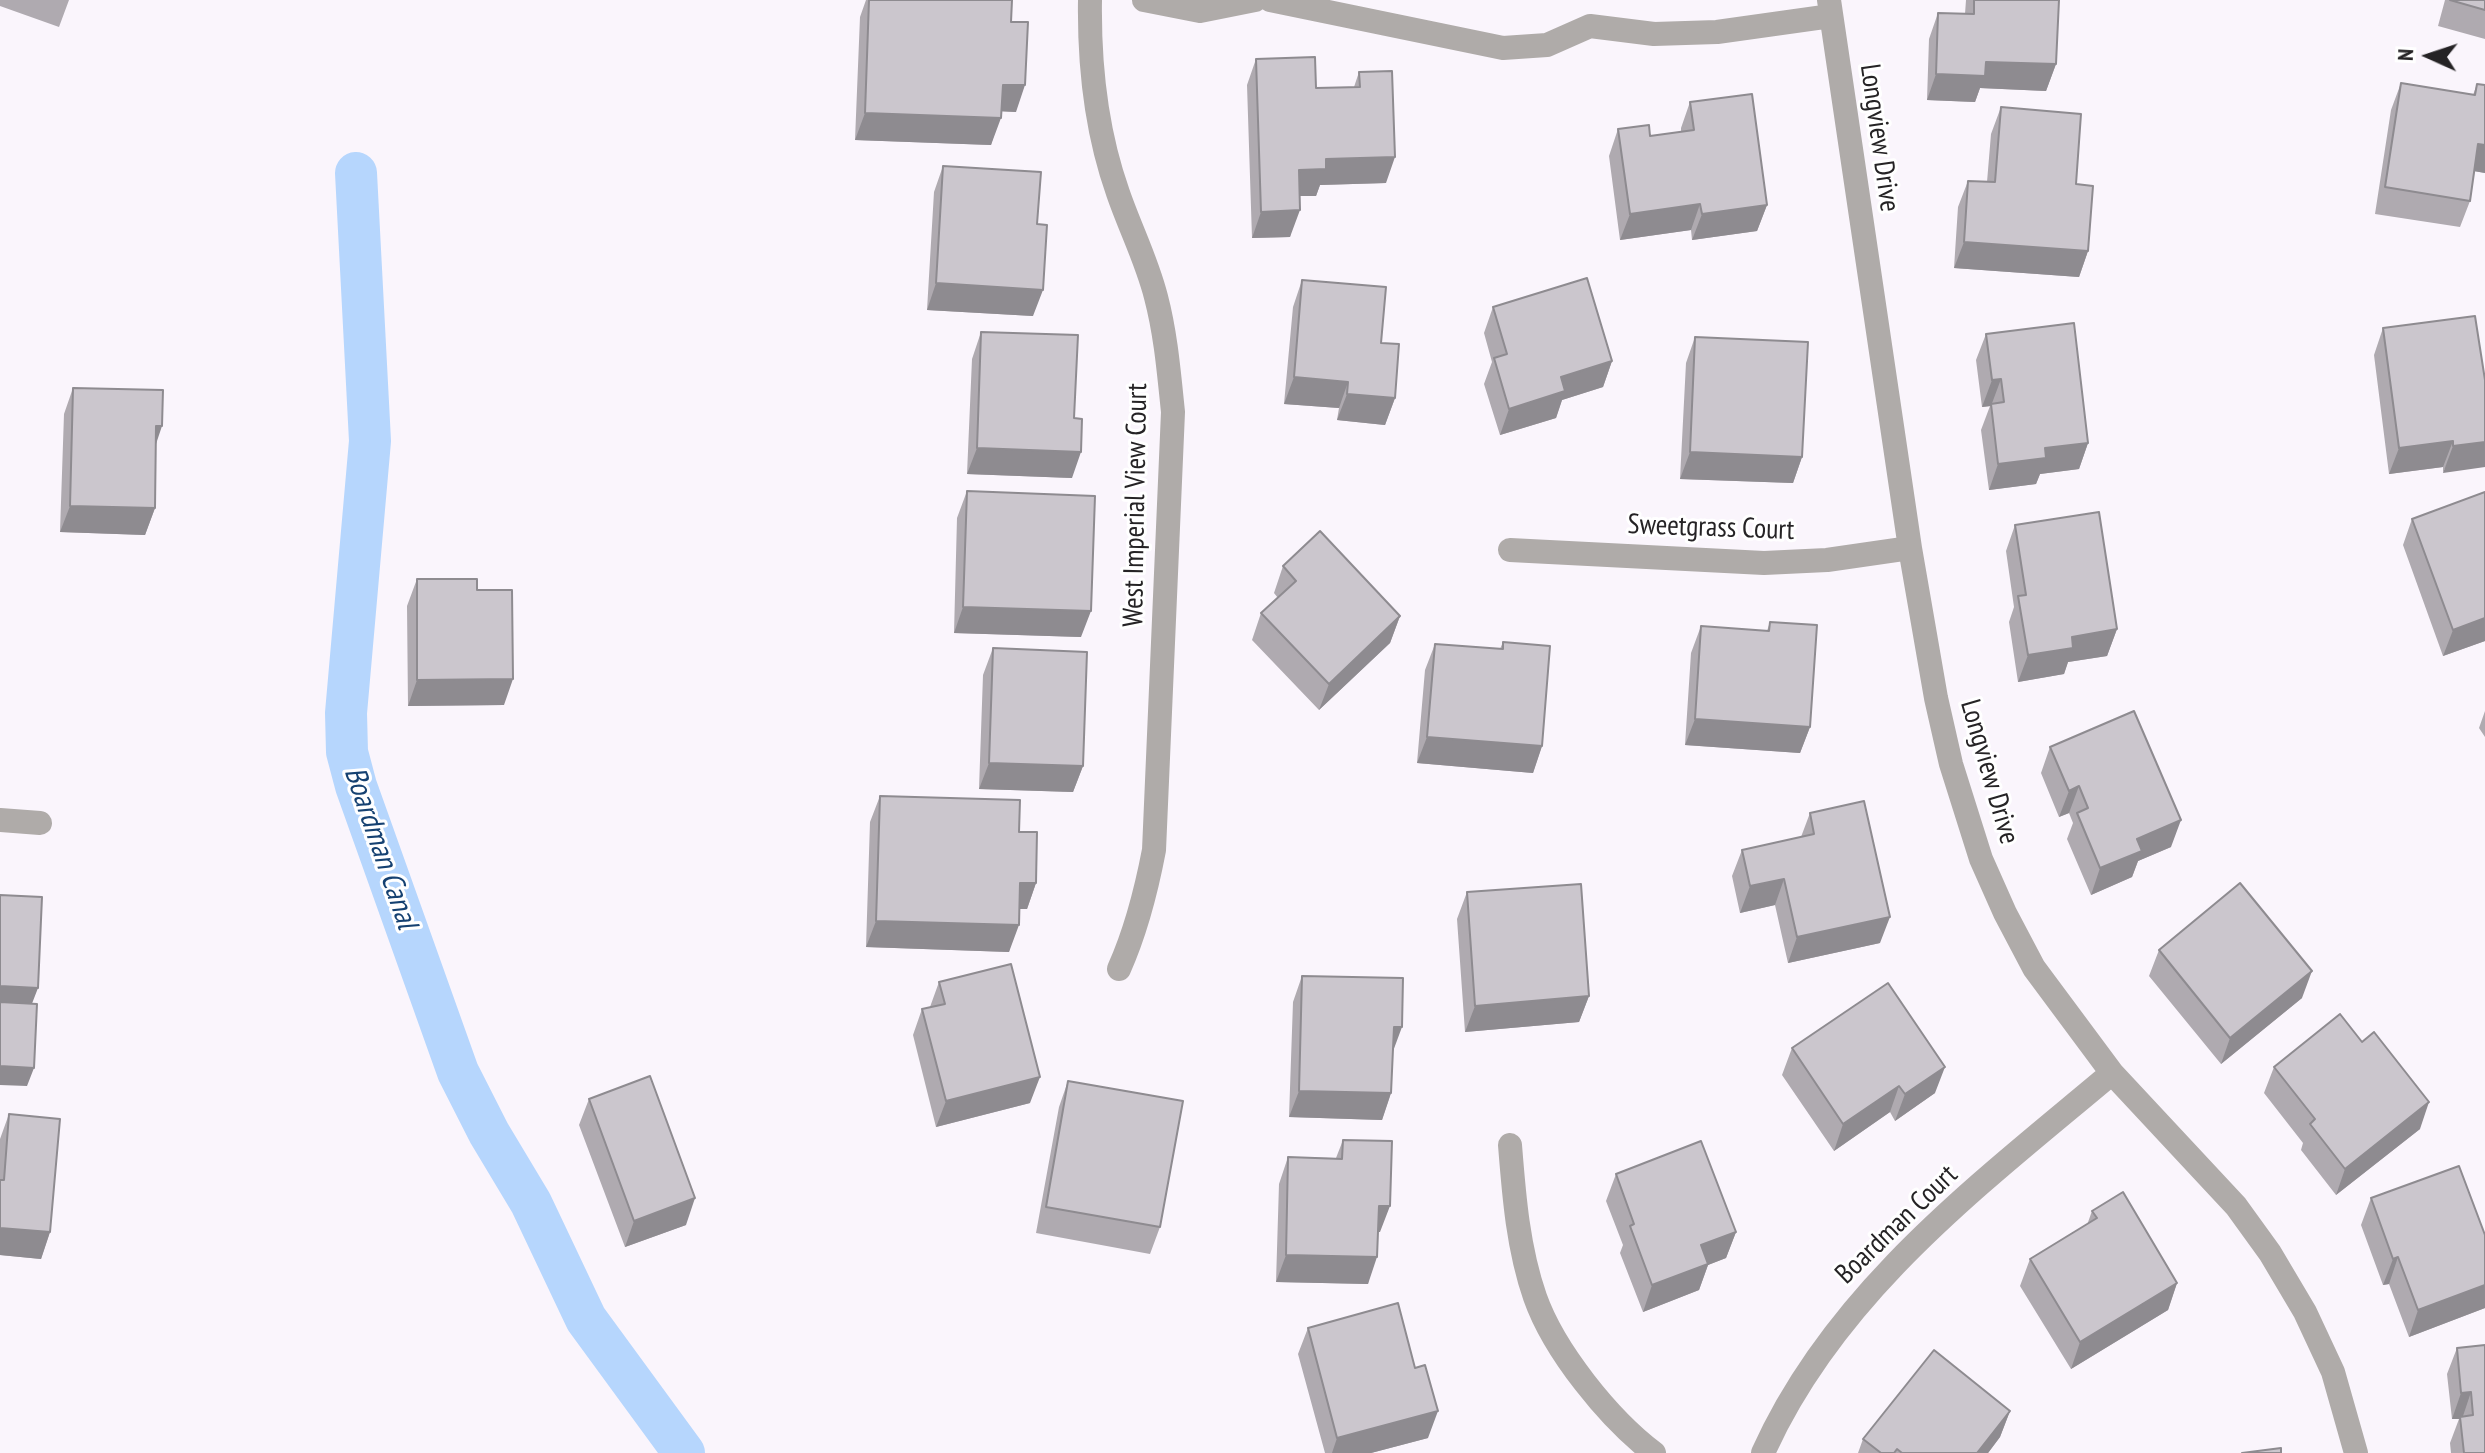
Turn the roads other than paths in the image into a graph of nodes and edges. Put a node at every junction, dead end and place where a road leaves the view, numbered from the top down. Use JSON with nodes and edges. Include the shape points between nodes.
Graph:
{"nodes":[{"id":1,"x":1090,"y":0,"type":"edge"},
{"id":2,"x":1144,"y":0,"type":"edge"},
{"id":3,"x":1255,"y":0,"type":"edge"},
{"id":4,"x":1270,"y":0,"type":"edge"},
{"id":5,"x":1176,"y":3,"type":"edge"},
{"id":6,"x":1830,"y":8,"type":"edge"},
{"id":7,"x":1910,"y":548,"type":"junction"},
{"id":8,"x":1510,"y":550,"type":"dead end"},
{"id":9,"x":0,"y":820,"type":"edge"},
{"id":10,"x":40,"y":823,"type":"dead end"},
{"id":11,"x":1119,"y":969,"type":"dead end"},
{"id":12,"x":2112,"y":1073,"type":"junction"},
{"id":13,"x":1510,"y":1145,"type":"dead end"},
{"id":14,"x":1654,"y":1453,"type":"edge"},
{"id":15,"x":1763,"y":1453,"type":"edge"},
{"id":16,"x":2356,"y":1453,"type":"edge"}],
"edges":[{"from":1,"to":11,"type":"street","name":"West Imperial View Court","via":[[1090,55],[1104,146],[1157,297],[1173,412],[1154,850],[1133,937]]},
{"from":2,"to":5,"type":"street"},
{"from":3,"to":5,"type":"street","via":[[1200,11]]},
{"from":4,"to":6,"type":"street","via":[[1503,48],[1547,45],[1590,26],[1654,34],[1717,32]]},
{"from":6,"to":7,"type":"street","name":"Longview Drive"},
{"from":7,"to":8,"type":"street","name":"Sweetgrass Court","via":[[1764,563]]},
{"from":7,"to":12,"type":"street","name":"Longview Drive","via":[[1948,751],[1981,859],[2034,968]]},
{"from":9,"to":10,"type":"street"},
{"from":12,"to":15,"type":"street","name":"Boardman Court","via":[[1894,1263],[1842,1322]]},
{"from":12,"to":16,"type":"street","name":"Longview Drive","via":[[2236,1206],[2270,1253],[2333,1372]]},
{"from":13,"to":14,"type":"street","via":[[1522,1251],[1536,1299],[1560,1348],[1596,1396]]}]}
